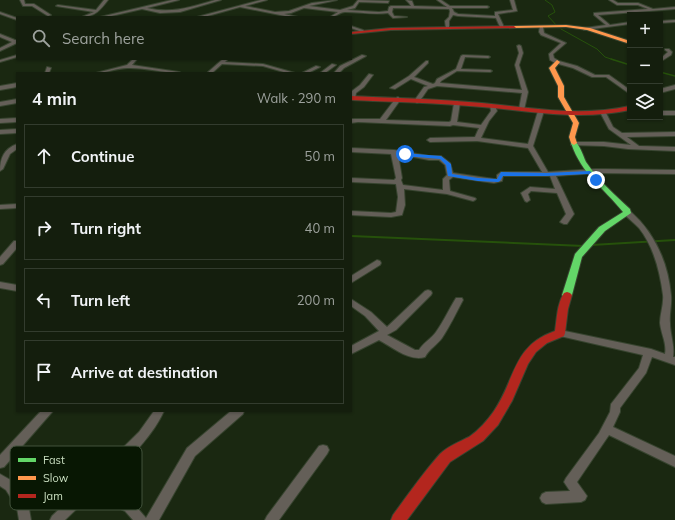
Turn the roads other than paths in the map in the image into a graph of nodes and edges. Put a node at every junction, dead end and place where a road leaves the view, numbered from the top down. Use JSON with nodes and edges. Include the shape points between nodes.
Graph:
{"nodes":[{"id":1,"x":22,"y":0,"type":"edge"},
{"id":2,"x":106,"y":0,"type":"edge"},
{"id":3,"x":176,"y":0,"type":"edge"},
{"id":4,"x":219,"y":0,"type":"edge"},
{"id":5,"x":264,"y":0,"type":"edge"},
{"id":6,"x":335,"y":0,"type":"edge"},
{"id":7,"x":408,"y":0,"type":"edge"},
{"id":8,"x":439,"y":0,"type":"edge"},
{"id":9,"x":512,"y":0,"type":"edge"},
{"id":10,"x":611,"y":0,"type":"edge"},
{"id":11,"x":388,"y":1,"type":"edge"},
{"id":12,"x":244,"y":2,"type":"dead end"},
{"id":13,"x":249,"y":3,"type":"junction"},
{"id":14,"x":58,"y":6,"type":"dead end"},
{"id":15,"x":70,"y":7,"type":"junction"},
{"id":16,"x":238,"y":7,"type":"junction"},
{"id":17,"x":304,"y":7,"type":"junction"},
{"id":18,"x":392,"y":7,"type":"junction"},
{"id":19,"x":487,"y":7,"type":"dead end"},
{"id":20,"x":141,"y":8,"type":"junction"},
{"id":21,"x":413,"y":8,"type":"junction"},
{"id":22,"x":450,"y":8,"type":"junction"},
{"id":23,"x":675,"y":8,"type":"edge"},
{"id":24,"x":97,"y":11,"type":"junction"},
{"id":25,"x":180,"y":11,"type":"junction"},
{"id":26,"x":343,"y":11,"type":"junction"},
{"id":27,"x":655,"y":11,"type":"junction"},
{"id":28,"x":387,"y":12,"type":"junction"},
{"id":29,"x":0,"y":13,"type":"edge"},
{"id":30,"x":158,"y":13,"type":"junction"},
{"id":31,"x":275,"y":13,"type":"junction"},
{"id":32,"x":452,"y":13,"type":"junction"},
{"id":33,"x":53,"y":14,"type":"junction"},
{"id":34,"x":185,"y":14,"type":"dead end"},
{"id":35,"x":211,"y":14,"type":"junction"},
{"id":36,"x":89,"y":15,"type":"joint"},
{"id":37,"x":9,"y":16,"type":"junction"},
{"id":38,"x":48,"y":16,"type":"edge"},
{"id":39,"x":92,"y":16,"type":"edge"},
{"id":40,"x":106,"y":16,"type":"edge"},
{"id":41,"x":154,"y":16,"type":"dead end"},
{"id":42,"x":203,"y":16,"type":"edge"},
{"id":43,"x":219,"y":16,"type":"edge"},
{"id":44,"x":291,"y":16,"type":"edge"},
{"id":45,"x":334,"y":16,"type":"edge"},
{"id":46,"x":498,"y":16,"type":"junction"},
{"id":47,"x":405,"y":17,"type":"dead end"},
{"id":48,"x":0,"y":19,"type":"edge"},
{"id":49,"x":16,"y":19,"type":"edge"},
{"id":50,"x":675,"y":21,"type":"edge"},
{"id":51,"x":663,"y":22,"type":"edge"},
{"id":52,"x":627,"y":23,"type":"edge"},
{"id":53,"x":610,"y":26,"type":"junction"},
{"id":54,"x":352,"y":27,"type":"edge"},
{"id":55,"x":502,"y":27,"type":"junction"},
{"id":56,"x":541,"y":27,"type":"junction"},
{"id":57,"x":447,"y":28,"type":"junction"},
{"id":58,"x":585,"y":29,"type":"junction"},
{"id":59,"x":362,"y":31,"type":"junction"},
{"id":60,"x":352,"y":33,"type":"edge"},
{"id":61,"x":0,"y":35,"type":"edge"},
{"id":62,"x":16,"y":42,"type":"edge"},
{"id":63,"x":627,"y":42,"type":"edge"},
{"id":64,"x":519,"y":46,"type":"dead end"},
{"id":65,"x":663,"y":49,"type":"edge"},
{"id":66,"x":0,"y":50,"type":"edge"},
{"id":67,"x":667,"y":50,"type":"junction"},
{"id":68,"x":675,"y":51,"type":"edge"},
{"id":69,"x":16,"y":56,"type":"edge"},
{"id":70,"x":364,"y":56,"type":"dead end"},
{"id":71,"x":488,"y":57,"type":"dead end"},
{"id":72,"x":663,"y":59,"type":"edge"},
{"id":73,"x":134,"y":60,"type":"edge"},
{"id":74,"x":0,"y":61,"type":"edge"},
{"id":75,"x":224,"y":61,"type":"edge"},
{"id":76,"x":426,"y":62,"type":"dead end"},
{"id":77,"x":557,"y":62,"type":"junction"},
{"id":78,"x":334,"y":65,"type":"dead end"},
{"id":79,"x":129,"y":66,"type":"junction"},
{"id":80,"x":318,"y":67,"type":"dead end"},
{"id":81,"x":49,"y":68,"type":"dead end"},
{"id":82,"x":458,"y":70,"type":"junction"},
{"id":83,"x":490,"y":71,"type":"dead end"},
{"id":84,"x":47,"y":72,"type":"edge"},
{"id":85,"x":102,"y":72,"type":"edge"},
{"id":86,"x":164,"y":72,"type":"edge"},
{"id":87,"x":210,"y":72,"type":"edge"},
{"id":88,"x":289,"y":72,"type":"edge"},
{"id":89,"x":306,"y":72,"type":"edge"},
{"id":90,"x":324,"y":72,"type":"edge"},
{"id":91,"x":337,"y":72,"type":"edge"},
{"id":92,"x":371,"y":75,"type":"dead end"},
{"id":93,"x":411,"y":77,"type":"junction"},
{"id":94,"x":434,"y":84,"type":"junction"},
{"id":95,"x":16,"y":85,"type":"edge"},
{"id":96,"x":675,"y":87,"type":"edge"},
{"id":97,"x":0,"y":88,"type":"edge"},
{"id":98,"x":393,"y":88,"type":"dead end"},
{"id":99,"x":627,"y":90,"type":"edge"},
{"id":100,"x":663,"y":91,"type":"edge"},
{"id":101,"x":525,"y":92,"type":"junction"},
{"id":102,"x":352,"y":98,"type":"edge"},
{"id":103,"x":398,"y":99,"type":"junction"},
{"id":104,"x":417,"y":100,"type":"junction"},
{"id":105,"x":16,"y":101,"type":"edge"},
{"id":106,"x":457,"y":103,"type":"junction"},
{"id":107,"x":0,"y":104,"type":"edge"},
{"id":108,"x":493,"y":106,"type":"junction"},
{"id":109,"x":522,"y":109,"type":"junction"},
{"id":110,"x":627,"y":109,"type":"edge"},
{"id":111,"x":541,"y":111,"type":"junction"},
{"id":112,"x":663,"y":113,"type":"edge"},
{"id":113,"x":675,"y":113,"type":"edge"},
{"id":114,"x":604,"y":114,"type":"junction"},
{"id":115,"x":571,"y":115,"type":"junction"},
{"id":116,"x":16,"y":120,"type":"edge"},
{"id":117,"x":352,"y":121,"type":"edge"},
{"id":118,"x":382,"y":121,"type":"junction"},
{"id":119,"x":0,"y":122,"type":"edge"},
{"id":120,"x":453,"y":123,"type":"junction"},
{"id":121,"x":482,"y":127,"type":"junction"},
{"id":122,"x":16,"y":131,"type":"edge"},
{"id":123,"x":0,"y":132,"type":"edge"},
{"id":124,"x":675,"y":134,"type":"edge"},
{"id":125,"x":620,"y":135,"type":"junction"},
{"id":126,"x":430,"y":140,"type":"dead end"},
{"id":127,"x":477,"y":140,"type":"junction"},
{"id":128,"x":573,"y":144,"type":"junction"},
{"id":129,"x":530,"y":146,"type":"junction"},
{"id":130,"x":16,"y":147,"type":"edge"},
{"id":131,"x":637,"y":148,"type":"junction"},
{"id":132,"x":675,"y":149,"type":"edge"},
{"id":133,"x":352,"y":150,"type":"edge"},
{"id":134,"x":394,"y":152,"type":"junction"},
{"id":135,"x":0,"y":169,"type":"edge"},
{"id":136,"x":590,"y":172,"type":"junction"},
{"id":137,"x":675,"y":172,"type":"edge"},
{"id":138,"x":549,"y":174,"type":"junction"},
{"id":139,"x":450,"y":175,"type":"junction"},
{"id":140,"x":352,"y":180,"type":"edge"},
{"id":141,"x":400,"y":184,"type":"junction"},
{"id":142,"x":559,"y":191,"type":"junction"},
{"id":143,"x":447,"y":192,"type":"junction"},
{"id":144,"x":473,"y":199,"type":"dead end"},
{"id":145,"x":527,"y":200,"type":"dead end"},
{"id":146,"x":16,"y":206,"type":"edge"},
{"id":147,"x":0,"y":207,"type":"edge"},
{"id":148,"x":352,"y":213,"type":"edge"},
{"id":149,"x":627,"y":213,"type":"junction"},
{"id":150,"x":564,"y":222,"type":"dead end"},
{"id":151,"x":16,"y":244,"type":"edge"},
{"id":152,"x":1,"y":259,"type":"edge"},
{"id":153,"x":377,"y":263,"type":"dead end"},
{"id":154,"x":352,"y":279,"type":"edge"},
{"id":155,"x":0,"y":285,"type":"edge"},
{"id":156,"x":16,"y":288,"type":"edge"},
{"id":157,"x":428,"y":293,"type":"dead end"},
{"id":158,"x":459,"y":300,"type":"dead end"},
{"id":159,"x":352,"y":303,"type":"edge"},
{"id":160,"x":560,"y":333,"type":"junction"},
{"id":161,"x":383,"y":334,"type":"junction"},
{"id":162,"x":352,"y":350,"type":"edge"},
{"id":163,"x":649,"y":353,"type":"junction"},
{"id":164,"x":671,"y":360,"type":"edge"},
{"id":165,"x":47,"y":412,"type":"edge"},
{"id":166,"x":158,"y":412,"type":"edge"},
{"id":167,"x":238,"y":412,"type":"edge"},
{"id":168,"x":607,"y":429,"type":"junction"},
{"id":169,"x":16,"y":446,"type":"edge"},
{"id":170,"x":132,"y":446,"type":"edge"},
{"id":171,"x":323,"y":450,"type":"dead end"},
{"id":172,"x":10,"y":452,"type":"edge"},
{"id":173,"x":675,"y":462,"type":"edge"},
{"id":174,"x":0,"y":463,"type":"edge"},
{"id":175,"x":0,"y":480,"type":"edge"},
{"id":176,"x":10,"y":486,"type":"edge"},
{"id":177,"x":546,"y":498,"type":"dead end"},
{"id":178,"x":23,"y":510,"type":"edge"},
{"id":179,"x":67,"y":510,"type":"edge"},
{"id":180,"x":132,"y":510,"type":"edge"},
{"id":181,"x":25,"y":520,"type":"edge"},
{"id":182,"x":56,"y":520,"type":"edge"},
{"id":183,"x":141,"y":520,"type":"edge"},
{"id":184,"x":152,"y":520,"type":"edge"},
{"id":185,"x":271,"y":520,"type":"edge"},
{"id":186,"x":398,"y":520,"type":"edge"}],
"edges":[{"from":1,"to":33,"type":"street","via":[[24,4]]},
{"from":2,"to":24,"type":"street"},
{"from":3,"to":20,"type":"street"},
{"from":4,"to":25,"type":"street"},
{"from":5,"to":13,"type":"street"},
{"from":6,"to":17,"type":"street"},
{"from":7,"to":21,"type":"street"},
{"from":8,"to":22,"type":"street"},
{"from":9,"to":46,"type":"street","via":[[515,11],[497,12]]},
{"from":10,"to":27,"type":"street","via":[[617,4],[638,4]]},
{"from":11,"to":18,"type":"street"},
{"from":11,"to":26,"type":"street","via":[[358,1],[354,7]]},
{"from":12,"to":13,"type":"street"},
{"from":13,"to":16,"type":"street"},
{"from":14,"to":15,"type":"street"},
{"from":15,"to":24,"type":"street"},
{"from":15,"to":33,"type":"street"},
{"from":16,"to":31,"type":"street"},
{"from":16,"to":35,"type":"street"},
{"from":17,"to":26,"type":"street"},
{"from":17,"to":31,"type":"street","via":[[290,12]]},
{"from":18,"to":21,"type":"street"},
{"from":18,"to":28,"type":"street","via":[[390,12]]},
{"from":19,"to":22,"type":"street"},
{"from":20,"to":30,"type":"street"},
{"from":20,"to":40,"type":"street"},
{"from":21,"to":22,"type":"street"},
{"from":22,"to":32,"type":"street"},
{"from":23,"to":27,"type":"street"},
{"from":24,"to":36,"type":"street"},
{"from":25,"to":30,"type":"street"},
{"from":25,"to":34,"type":"street"},
{"from":26,"to":28,"type":"street"},
{"from":26,"to":45,"type":"street"},
{"from":27,"to":53,"type":"street","via":[[594,14]]},
{"from":28,"to":47,"type":"street","via":[[393,17]]},
{"from":29,"to":37,"type":"street"},
{"from":30,"to":41,"type":"street"},
{"from":31,"to":44,"type":"street"},
{"from":32,"to":46,"type":"street"},
{"from":32,"to":57,"type":"street","via":[[447,21]]},
{"from":33,"to":38,"type":"street"},
{"from":35,"to":42,"type":"street"},
{"from":35,"to":43,"type":"street"},
{"from":36,"to":39,"type":"street"},
{"from":37,"to":48,"type":"street"},
{"from":37,"to":49,"type":"street"},
{"from":46,"to":55,"type":"street"},
{"from":50,"to":51,"type":"street"},
{"from":52,"to":53,"type":"street"},
{"from":53,"to":58,"type":"street"},
{"from":54,"to":59,"type":"street"},
{"from":55,"to":56,"type":"street"},
{"from":55,"to":57,"type":"street"},
{"from":56,"to":58,"type":"street","via":[[566,26]]},
{"from":56,"to":77,"type":"street","via":[[542,34],[564,43],[551,55]]},
{"from":57,"to":59,"type":"street"},
{"from":58,"to":63,"type":"street"},
{"from":59,"to":60,"type":"street"},
{"from":61,"to":62,"type":"street"},
{"from":62,"to":66,"type":"street"},
{"from":64,"to":101,"type":"street","via":[[521,53],[517,65]]},
{"from":65,"to":67,"type":"street"},
{"from":67,"to":68,"type":"street"},
{"from":67,"to":72,"type":"street","via":[[670,54]]},
{"from":69,"to":74,"type":"street"},
{"from":70,"to":91,"type":"street"},
{"from":71,"to":82,"type":"street","via":[[463,56]]},
{"from":73,"to":79,"type":"street"},
{"from":75,"to":87,"type":"street"},
{"from":75,"to":88,"type":"street","via":[[268,66]]},
{"from":76,"to":93,"type":"street"},
{"from":77,"to":99,"type":"street","via":[[594,76],[607,76]]},
{"from":77,"to":115,"type":"street","via":[[552,67],[561,86],[561,97]]},
{"from":78,"to":90,"type":"street"},
{"from":79,"to":85,"type":"street"},
{"from":79,"to":86,"type":"street"},
{"from":80,"to":89,"type":"street"},
{"from":81,"to":84,"type":"street"},
{"from":82,"to":83,"type":"street"},
{"from":82,"to":94,"type":"street"},
{"from":92,"to":102,"type":"street","via":[[354,92]]},
{"from":93,"to":94,"type":"street"},
{"from":93,"to":98,"type":"street"},
{"from":94,"to":101,"type":"street"},
{"from":94,"to":104,"type":"street","via":[[423,91]]},
{"from":95,"to":97,"type":"street"},
{"from":96,"to":100,"type":"street"},
{"from":101,"to":109,"type":"street"},
{"from":102,"to":103,"type":"street"},
{"from":103,"to":104,"type":"street"},
{"from":103,"to":118,"type":"street"},
{"from":104,"to":106,"type":"street"},
{"from":105,"to":107,"type":"street"},
{"from":106,"to":108,"type":"street"},
{"from":106,"to":120,"type":"street"},
{"from":108,"to":109,"type":"street"},
{"from":108,"to":121,"type":"street","via":[[494,111]]},
{"from":109,"to":111,"type":"street"},
{"from":110,"to":114,"type":"street"},
{"from":111,"to":115,"type":"street"},
{"from":111,"to":129,"type":"street"},
{"from":112,"to":113,"type":"street"},
{"from":114,"to":115,"type":"street"},
{"from":114,"to":125,"type":"street","via":[[609,126]]},
{"from":115,"to":128,"type":"street","via":[[576,123]]},
{"from":116,"to":119,"type":"street"},
{"from":117,"to":118,"type":"street"},
{"from":118,"to":120,"type":"street"},
{"from":120,"to":121,"type":"street"},
{"from":121,"to":127,"type":"street"},
{"from":122,"to":123,"type":"street"},
{"from":124,"to":125,"type":"street"},
{"from":125,"to":131,"type":"street"},
{"from":126,"to":127,"type":"street"},
{"from":127,"to":129,"type":"street"},
{"from":128,"to":131,"type":"street"},
{"from":128,"to":136,"type":"street"},
{"from":129,"to":138,"type":"street"},
{"from":130,"to":135,"type":"street","via":[[7,153]]},
{"from":131,"to":132,"type":"street"},
{"from":133,"to":134,"type":"street"},
{"from":134,"to":139,"type":"street","via":[[441,158],[448,164]]},
{"from":134,"to":141,"type":"street"},
{"from":136,"to":137,"type":"street"},
{"from":136,"to":138,"type":"street"},
{"from":136,"to":149,"type":"street"},
{"from":138,"to":139,"type":"street","via":[[501,174],[500,180],[494,181]]},
{"from":138,"to":142,"type":"street"},
{"from":139,"to":143,"type":"street","via":[[446,179]]},
{"from":140,"to":141,"type":"street"},
{"from":141,"to":143,"type":"street"},
{"from":141,"to":148,"type":"street","via":[[401,209],[396,215]]},
{"from":142,"to":145,"type":"street","via":[[530,189],[524,193]]},
{"from":142,"to":150,"type":"street","via":[[570,214]]},
{"from":143,"to":144,"type":"street"},
{"from":146,"to":147,"type":"street"},
{"from":149,"to":160,"type":"street","via":[[602,229],[578,256],[563,309]]},
{"from":149,"to":164,"type":"street","via":[[637,221],[652,243],[662,266],[667,294],[665,324]]},
{"from":151,"to":152,"type":"street"},
{"from":153,"to":154,"type":"street"},
{"from":155,"to":156,"type":"street"},
{"from":157,"to":161,"type":"street","via":[[393,328]]},
{"from":158,"to":161,"type":"street","via":[[441,331],[422,354],[414,354]]},
{"from":159,"to":161,"type":"street","via":[[368,314]]},
{"from":160,"to":163,"type":"street"},
{"from":160,"to":186,"type":"street","via":[[548,336],[534,347],[524,360],[507,400],[492,424],[481,436],[443,460]]},
{"from":161,"to":162,"type":"street"},
{"from":163,"to":164,"type":"street"},
{"from":163,"to":168,"type":"street","via":[[643,370],[615,407]]},
{"from":165,"to":169,"type":"street"},
{"from":166,"to":170,"type":"street","via":[[151,426]]},
{"from":167,"to":184,"type":"street","via":[[191,452]]},
{"from":168,"to":173,"type":"street"},
{"from":168,"to":177,"type":"street","via":[[570,482],[581,496]]},
{"from":171,"to":185,"type":"street"},
{"from":172,"to":174,"type":"street"},
{"from":175,"to":176,"type":"street"},
{"from":178,"to":181,"type":"street"},
{"from":179,"to":182,"type":"street"},
{"from":180,"to":183,"type":"street"}]}
